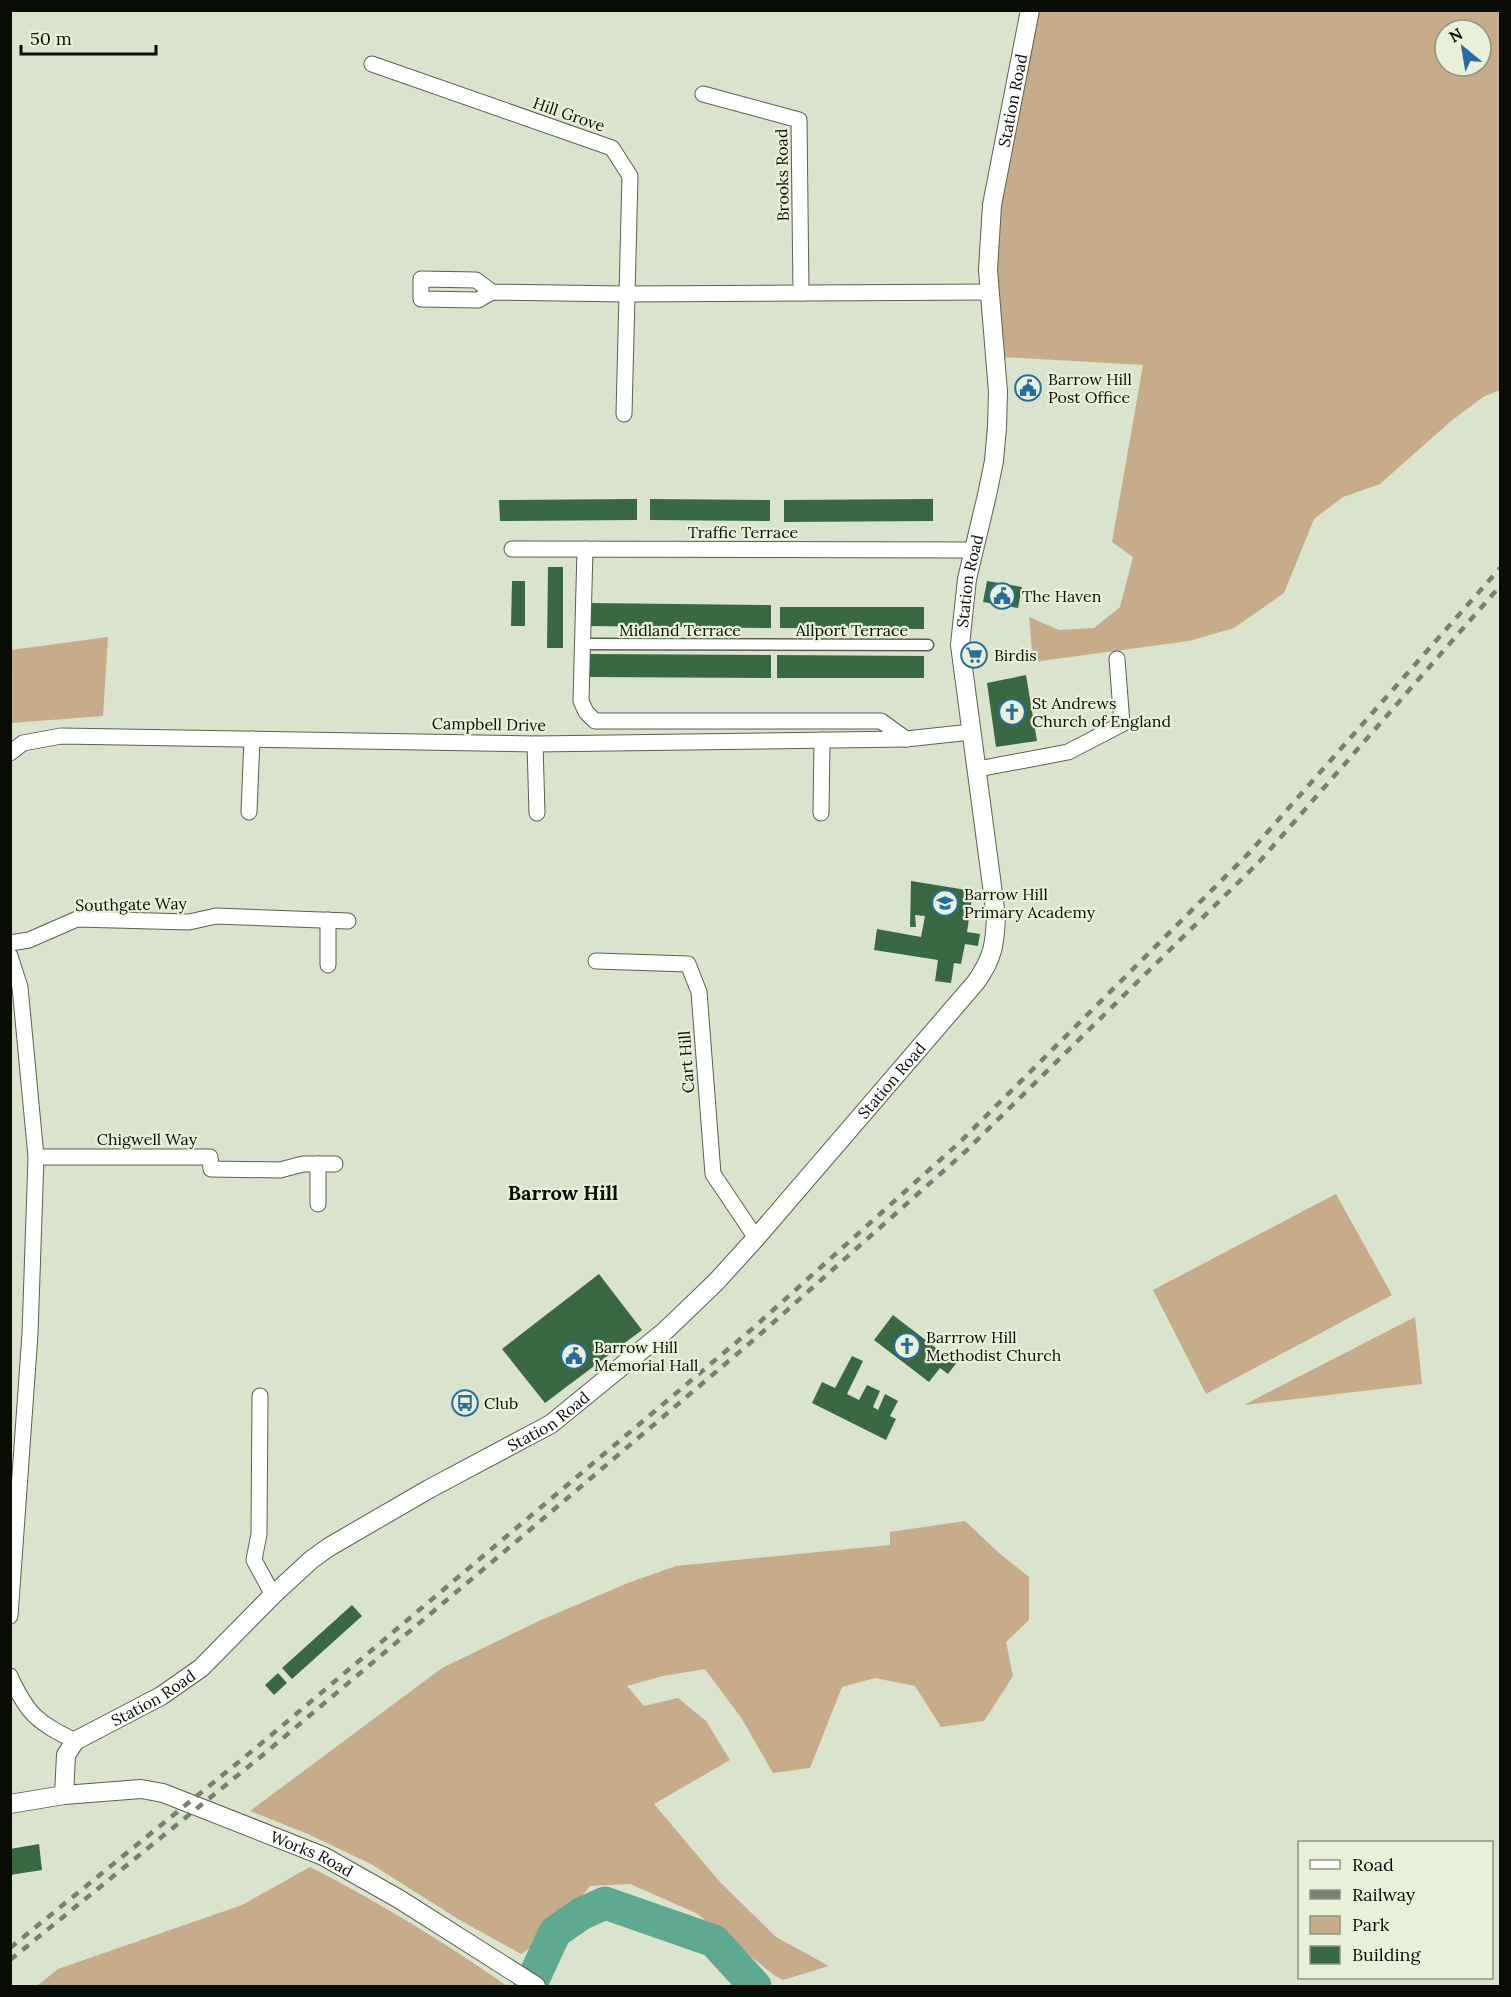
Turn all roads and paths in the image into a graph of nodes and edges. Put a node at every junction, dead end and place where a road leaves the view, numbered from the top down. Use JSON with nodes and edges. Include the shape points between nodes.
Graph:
{"nodes":[{"id":1,"x":1030,"y":10,"type":"edge"},
{"id":2,"x":372,"y":64,"type":"dead end"},
{"id":3,"x":703,"y":94,"type":"dead end"},
{"id":4,"x":492,"y":292,"type":"dead end"},
{"id":5,"x":990,"y":292,"type":"junction"},
{"id":6,"x":801,"y":293,"type":"junction"},
{"id":7,"x":625,"y":294,"type":"junction"},
{"id":8,"x":624,"y":414,"type":"dead end"},
{"id":9,"x":512,"y":549,"type":"dead end"},
{"id":10,"x":585,"y":549,"type":"junction"},
{"id":11,"x":973,"y":550,"type":"junction"},
{"id":12,"x":583,"y":644,"type":"junction"},
{"id":13,"x":928,"y":645,"type":"dead end"},
{"id":14,"x":776,"y":646,"type":"joint"},
{"id":15,"x":1117,"y":659,"type":"dead end"},
{"id":16,"x":971,"y":732,"type":"junction"},
{"id":17,"x":252,"y":739,"type":"junction"},
{"id":18,"x":906,"y":739,"type":"junction"},
{"id":19,"x":822,"y":740,"type":"junction"},
{"id":20,"x":535,"y":744,"type":"junction"},
{"id":21,"x":10,"y":753,"type":"edge"},
{"id":22,"x":978,"y":770,"type":"junction"},
{"id":23,"x":249,"y":812,"type":"dead end"},
{"id":24,"x":537,"y":813,"type":"dead end"},
{"id":25,"x":821,"y":813,"type":"dead end"},
{"id":26,"x":328,"y":920,"type":"junction"},
{"id":27,"x":348,"y":921,"type":"dead end"},
{"id":28,"x":10,"y":943,"type":"edge"},
{"id":29,"x":10,"y":956,"type":"edge"},
{"id":30,"x":596,"y":961,"type":"dead end"},
{"id":31,"x":328,"y":965,"type":"dead end"},
{"id":32,"x":36,"y":1157,"type":"junction"},
{"id":33,"x":318,"y":1164,"type":"junction"},
{"id":34,"x":335,"y":1164,"type":"dead end"},
{"id":35,"x":318,"y":1204,"type":"dead end"},
{"id":36,"x":756,"y":1238,"type":"junction"},
{"id":37,"x":260,"y":1396,"type":"dead end"},
{"id":38,"x":273,"y":1595,"type":"junction"},
{"id":39,"x":10,"y":1616,"type":"edge"},
{"id":40,"x":10,"y":1676,"type":"edge"},
{"id":41,"x":75,"y":1742,"type":"junction"},
{"id":42,"x":64,"y":1795,"type":"junction"},
{"id":43,"x":10,"y":1804,"type":"edge"},
{"id":44,"x":536,"y":1986,"type":"edge"}],
"edges":[{"from":1,"to":5,"type":"street","name":"Station Road","via":[[992,206]]},
{"from":2,"to":7,"type":"street","name":"Hill Grove","via":[[612,148],[630,176]]},
{"from":3,"to":6,"type":"street","name":"Brooks Road","via":[[799,120]]},
{"from":4,"to":7,"type":"street"},
{"from":5,"to":6,"type":"street"},
{"from":5,"to":11,"type":"street","name":"Station Road","via":[[997,427],[994,461]]},
{"from":6,"to":7,"type":"street"},
{"from":7,"to":8,"type":"street"},
{"from":9,"to":10,"type":"street","name":"Traffic Terrace"},
{"from":10,"to":11,"type":"street","name":"Traffic Terrace"},
{"from":10,"to":12,"type":"street"},
{"from":11,"to":16,"type":"street","name":"Station Road","via":[[960,645]]},
{"from":12,"to":14,"type":"street","name":"Midland Terrace"},
{"from":12,"to":18,"type":"street","via":[[581,701],[585,712],[595,721],[881,721]]},
{"from":13,"to":14,"type":"street","name":"Allport Terrace"},
{"from":15,"to":22,"type":"street","via":[[1122,723],[1068,752]]},
{"from":16,"to":18,"type":"street","name":"Campbell Drive"},
{"from":16,"to":22,"type":"street","name":"Station Road"},
{"from":17,"to":20,"type":"street","name":"Campbell Drive"},
{"from":17,"to":21,"type":"street","name":"Campbell Drive","via":[[61,736],[23,743]]},
{"from":17,"to":23,"type":"street"},
{"from":18,"to":19,"type":"street","name":"Campbell Drive"},
{"from":19,"to":20,"type":"street","name":"Campbell Drive"},
{"from":19,"to":25,"type":"street"},
{"from":20,"to":24,"type":"street"},
{"from":22,"to":36,"type":"street","name":"Station Road","via":[[996,916],[994,949],[987,965]]},
{"from":26,"to":27,"type":"street","name":"Southgate Way"},
{"from":26,"to":28,"type":"street","name":"Southgate Way","via":[[216,916],[189,922],[77,919],[29,940]]},
{"from":26,"to":31,"type":"street"},
{"from":29,"to":32,"type":"street","via":[[20,987]]},
{"from":30,"to":36,"type":"street","name":"Cart Hill","via":[[688,964],[699,992],[713,1174]]},
{"from":32,"to":33,"type":"street","name":"Chigwell Way","via":[[210,1157],[211,1169],[280,1170]]},
{"from":32,"to":39,"type":"street","via":[[30,1334]]},
{"from":33,"to":34,"type":"street","name":"Chigwell Way"},
{"from":33,"to":35,"type":"street"},
{"from":36,"to":38,"type":"street","name":"Station Road","via":[[665,1331],[551,1424],[329,1547]]},
{"from":37,"to":38,"type":"street","via":[[259,1534],[254,1560]]},
{"from":38,"to":41,"type":"street","name":"Station Road","via":[[180,1684]]},
{"from":40,"to":41,"type":"street","via":[[27,1709]]},
{"from":41,"to":42,"type":"street","via":[[66,1755]]},
{"from":42,"to":43,"type":"street","name":"Works Road"},
{"from":42,"to":44,"type":"street","name":"Works Road","via":[[154,1790],[323,1856]]}]}
